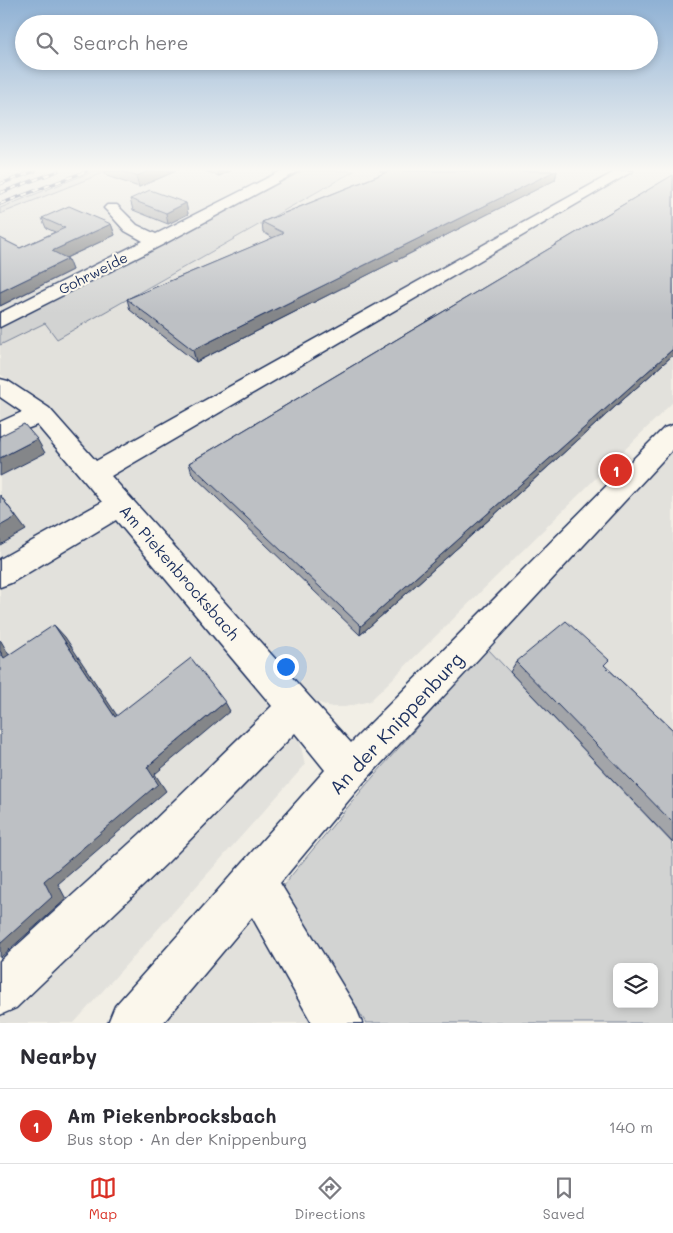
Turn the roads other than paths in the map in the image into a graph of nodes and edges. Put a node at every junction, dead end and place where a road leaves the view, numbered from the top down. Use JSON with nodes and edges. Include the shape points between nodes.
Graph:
{"nodes":[{"id":1,"x":122,"y":219,"type":"edge"},
{"id":2,"x":199,"y":219,"type":"edge"},
{"id":3,"x":549,"y":219,"type":"edge"},
{"id":4,"x":156,"y":241,"type":"junction"},
{"id":5,"x":0,"y":321,"type":"edge"},
{"id":6,"x":0,"y":386,"type":"edge"},
{"id":7,"x":41,"y":414,"type":"junction"},
{"id":8,"x":0,"y":431,"type":"edge"},
{"id":9,"x":673,"y":434,"type":"edge"},
{"id":10,"x":109,"y":490,"type":"junction"},
{"id":11,"x":0,"y":556,"type":"edge"},
{"id":12,"x":0,"y":574,"type":"edge"},
{"id":13,"x":296,"y":707,"type":"junction"},
{"id":14,"x":350,"y":770,"type":"junction"},
{"id":15,"x":255,"y":881,"type":"junction"},
{"id":16,"x":0,"y":992,"type":"edge"},
{"id":17,"x":132,"y":1023,"type":"edge"},
{"id":18,"x":338,"y":1023,"type":"edge"}],
"edges":[{"from":1,"to":4,"type":"street","via":[[131,228]]},
{"from":2,"to":4,"type":"street","name":"Gohrweide"},
{"from":3,"to":10,"type":"street"},
{"from":4,"to":5,"type":"street","name":"Gohrweide"},
{"from":6,"to":7,"type":"street","name":"Am Piekenbrocksbach"},
{"from":7,"to":8,"type":"street"},
{"from":7,"to":10,"type":"street","name":"Am Piekenbrocksbach"},
{"from":9,"to":14,"type":"street","name":"An der Knippenburg"},
{"from":10,"to":11,"type":"street"},
{"from":10,"to":12,"type":"street"},
{"from":10,"to":13,"type":"street","name":"Am Piekenbrocksbach"},
{"from":13,"to":14,"type":"street","name":"Am Piekenbrocksbach"},
{"from":13,"to":16,"type":"street","via":[[154,848]]},
{"from":14,"to":15,"type":"street","name":"An der Knippenburg"},
{"from":15,"to":17,"type":"street","name":"An der Knippenburg"},
{"from":15,"to":18,"type":"street"}]}
